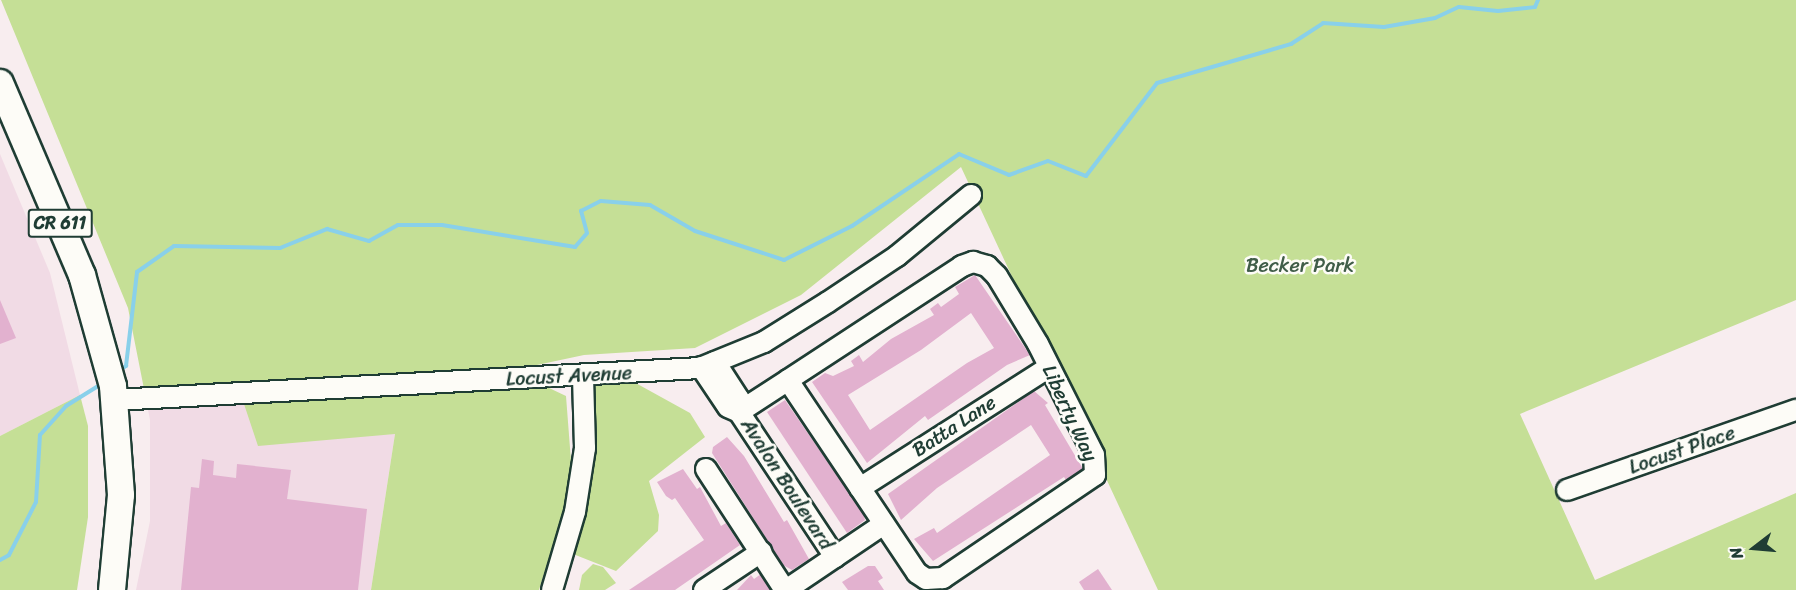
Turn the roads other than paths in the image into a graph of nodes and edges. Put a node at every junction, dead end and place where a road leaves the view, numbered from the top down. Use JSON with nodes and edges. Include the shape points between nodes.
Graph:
{"nodes":[{"id":1,"x":0,"y":83,"type":"edge"},
{"id":2,"x":971,"y":195,"type":"dead end"},
{"id":3,"x":708,"y":365,"type":"junction"},
{"id":4,"x":1049,"y":367,"type":"junction"},
{"id":5,"x":583,"y":375,"type":"junction"},
{"id":6,"x":788,"y":380,"type":"junction"},
{"id":7,"x":112,"y":384,"type":"junction"},
{"id":8,"x":1796,"y":410,"type":"edge"},
{"id":9,"x":739,"y":412,"type":"junction"},
{"id":10,"x":706,"y":469,"type":"dead end"},
{"id":11,"x":860,"y":488,"type":"junction"},
{"id":12,"x":1567,"y":490,"type":"dead end"},
{"id":13,"x":884,"y":524,"type":"junction"},
{"id":14,"x":760,"y":552,"type":"junction"},
{"id":15,"x":835,"y":557,"type":"junction"},
{"id":16,"x":112,"y":590,"type":"edge"},
{"id":17,"x":552,"y":590,"type":"edge"},
{"id":18,"x":704,"y":590,"type":"edge"},
{"id":19,"x":786,"y":590,"type":"edge"}],
"edges":[{"from":1,"to":7,"type":"main road","number":"CR 611","via":[[82,275]]},
{"from":2,"to":3,"type":"street","name":"Locust Avenue","via":[[897,256],[828,302],[764,342]]},
{"from":3,"to":5,"type":"street","name":"Locust Avenue"},
{"from":3,"to":9,"type":"street","name":"Avalon Boulevard","via":[[728,407]]},
{"from":4,"to":6,"type":"street","name":"Liberty Way","via":[[997,276],[987,266],[973,262]]},
{"from":4,"to":11,"type":"street","name":"Batta Lane"},
{"from":4,"to":13,"type":"street","name":"Liberty Way","via":[[1094,455],[1095,475],[1088,483],[934,580],[917,573]]},
{"from":5,"to":7,"type":"street","name":"Locust Avenue"},
{"from":5,"to":17,"type":"street","via":[[585,448],[576,512]]},
{"from":6,"to":9,"type":"street","name":"Liberty Way"},
{"from":6,"to":11,"type":"street","name":"Liberty Way"},
{"from":7,"to":16,"type":"main road","number":"CR 611","via":[[121,495]]},
{"from":8,"to":12,"type":"street","name":"Locust Place"},
{"from":9,"to":15,"type":"street","name":"Avalon Boulevard"},
{"from":10,"to":14,"type":"street"},
{"from":11,"to":13,"type":"street","name":"Liberty Way"},
{"from":13,"to":15,"type":"street","name":"Avalon Boulevard"},
{"from":14,"to":18,"type":"street"},
{"from":14,"to":19,"type":"street"},
{"from":15,"to":19,"type":"street","name":"Avalon Boulevard"}]}
